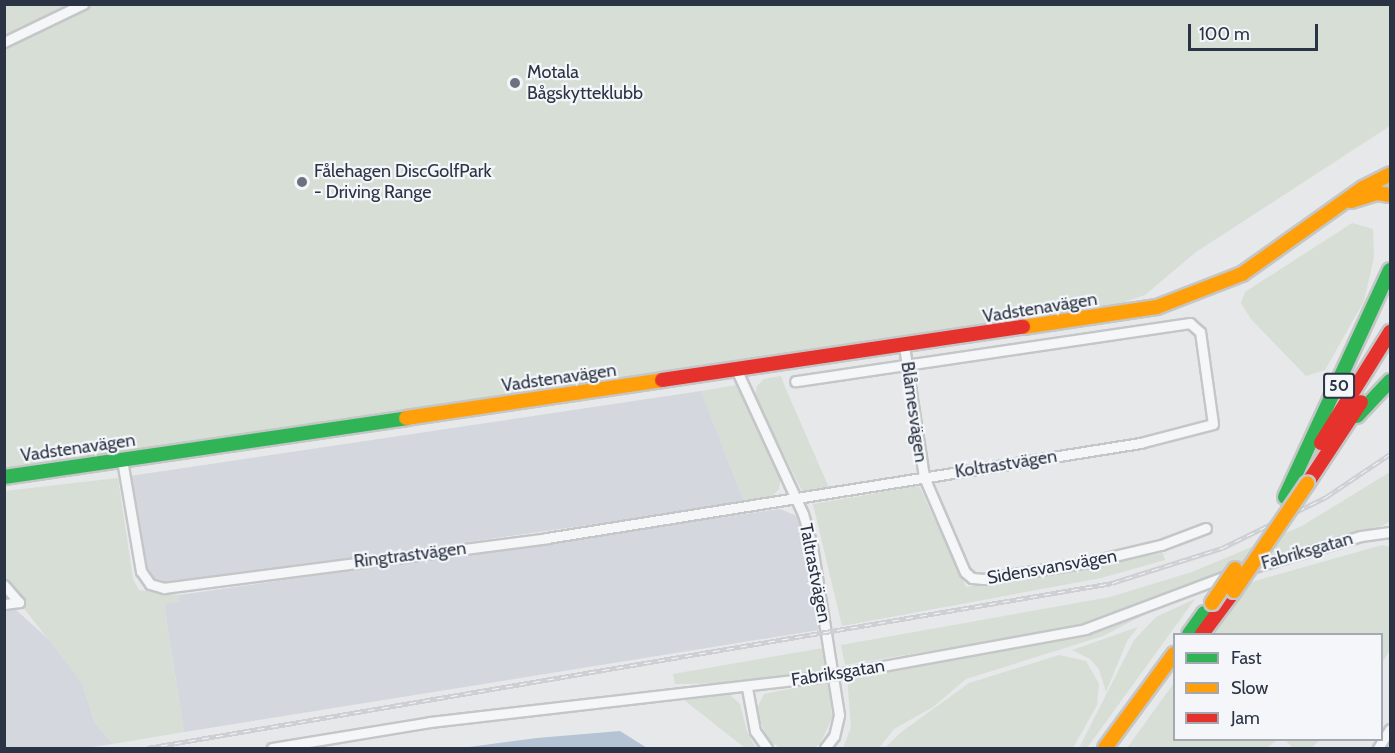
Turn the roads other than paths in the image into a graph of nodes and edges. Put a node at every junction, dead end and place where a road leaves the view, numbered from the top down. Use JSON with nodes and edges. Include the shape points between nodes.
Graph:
{"nodes":[{"id":1,"x":83,"y":4,"type":"edge"},
{"id":2,"x":4,"y":42,"type":"edge"},
{"id":3,"x":1390,"y":174,"type":"edge"},
{"id":4,"x":1390,"y":195,"type":"edge"},
{"id":5,"x":1341,"y":205,"type":"junction"},
{"id":6,"x":1390,"y":270,"type":"edge"},
{"id":7,"x":1390,"y":332,"type":"edge"},
{"id":8,"x":904,"y":346,"type":"junction"},
{"id":9,"x":1390,"y":353,"type":"edge"},
{"id":10,"x":907,"y":364,"type":"junction"},
{"id":11,"x":737,"y":371,"type":"junction"},
{"id":12,"x":795,"y":381,"type":"dead end"},
{"id":13,"x":1390,"y":381,"type":"edge"},
{"id":14,"x":1213,"y":424,"type":"joint"},
{"id":15,"x":1347,"y":424,"type":"junction"},
{"id":16,"x":122,"y":460,"type":"junction"},
{"id":17,"x":4,"y":477,"type":"edge"},
{"id":18,"x":924,"y":477,"type":"junction"},
{"id":19,"x":1286,"y":497,"type":"junction"},
{"id":20,"x":796,"y":498,"type":"junction"},
{"id":21,"x":1206,"y":528,"type":"dead end"},
{"id":22,"x":1390,"y":532,"type":"edge"},
{"id":23,"x":4,"y":585,"type":"edge"},
{"id":24,"x":4,"y":604,"type":"edge"},
{"id":25,"x":1190,"y":633,"type":"edge"},
{"id":26,"x":1203,"y":633,"type":"edge"},
{"id":27,"x":1173,"y":655,"type":"edge"},
{"id":28,"x":1173,"y":673,"type":"edge"},
{"id":29,"x":747,"y":688,"type":"junction"},
{"id":30,"x":272,"y":748,"type":"edge"},
{"id":31,"x":767,"y":748,"type":"edge"},
{"id":32,"x":825,"y":748,"type":"edge"},
{"id":33,"x":1105,"y":748,"type":"edge"},
{"id":34,"x":1119,"y":748,"type":"edge"}],
"edges":[{"from":1,"to":2,"type":"street"},
{"from":3,"to":5,"type":"main road","name":"Vadstenavägen"},
{"from":4,"to":5,"type":"main road","name":"Vadstenavägen","via":[[1377,194]]},
{"from":5,"to":8,"type":"main road","name":"Vadstenavägen","via":[[1267,260],[1213,288],[1157,307]]},
{"from":6,"to":19,"type":"main road","number":"50"},
{"from":7,"to":19,"type":"main road","number":"50"},
{"from":8,"to":10,"type":"street","name":"Blåmesvägen"},
{"from":8,"to":11,"type":"main road","name":"Vadstenavägen"},
{"from":9,"to":15,"type":"main road","number":"50"},
{"from":10,"to":12,"type":"street","name":"Vadstenavägen"},
{"from":10,"to":14,"type":"street","name":"Vadstenavägen","via":[[1183,323],[1198,327]]},
{"from":10,"to":18,"type":"street","name":"Blåmesvägen"},
{"from":11,"to":16,"type":"main road","name":"Vadstenavägen"},
{"from":11,"to":20,"type":"street","name":"Taltrastvägen"},
{"from":13,"to":15,"type":"main road"},
{"from":14,"to":18,"type":"street","name":"Koltrastvägen","via":[[1162,439]]},
{"from":15,"to":26,"type":"main road","number":"50","bridge":true},
{"from":16,"to":17,"type":"main road","name":"Vadstenavägen"},
{"from":16,"to":20,"type":"street","name":"Ringtrastvägen","via":[[141,571],[148,582],[164,588],[548,538]]},
{"from":18,"to":20,"type":"street","name":"Koltrastvägen"},
{"from":18,"to":21,"type":"street","name":"Sidensvansvägen","via":[[965,572],[977,580],[1140,551]]},
{"from":19,"to":25,"type":"main road","number":"50","bridge":true},
{"from":20,"to":32,"type":"street","name":"Taltrastvägen","via":[[812,546],[839,705],[838,727]]},
{"from":22,"to":29,"type":"street","name":"Fabriksgatan","bridge":true,"via":[[1275,560],[1085,629]]},
{"from":23,"to":24,"type":"street","via":[[19,602]]},
{"from":27,"to":33,"type":"main road"},
{"from":28,"to":34,"type":"main road"},
{"from":29,"to":30,"type":"street","name":"Fabriksgatan","via":[[621,697]]},
{"from":29,"to":31,"type":"street","via":[[755,731]]}]}
